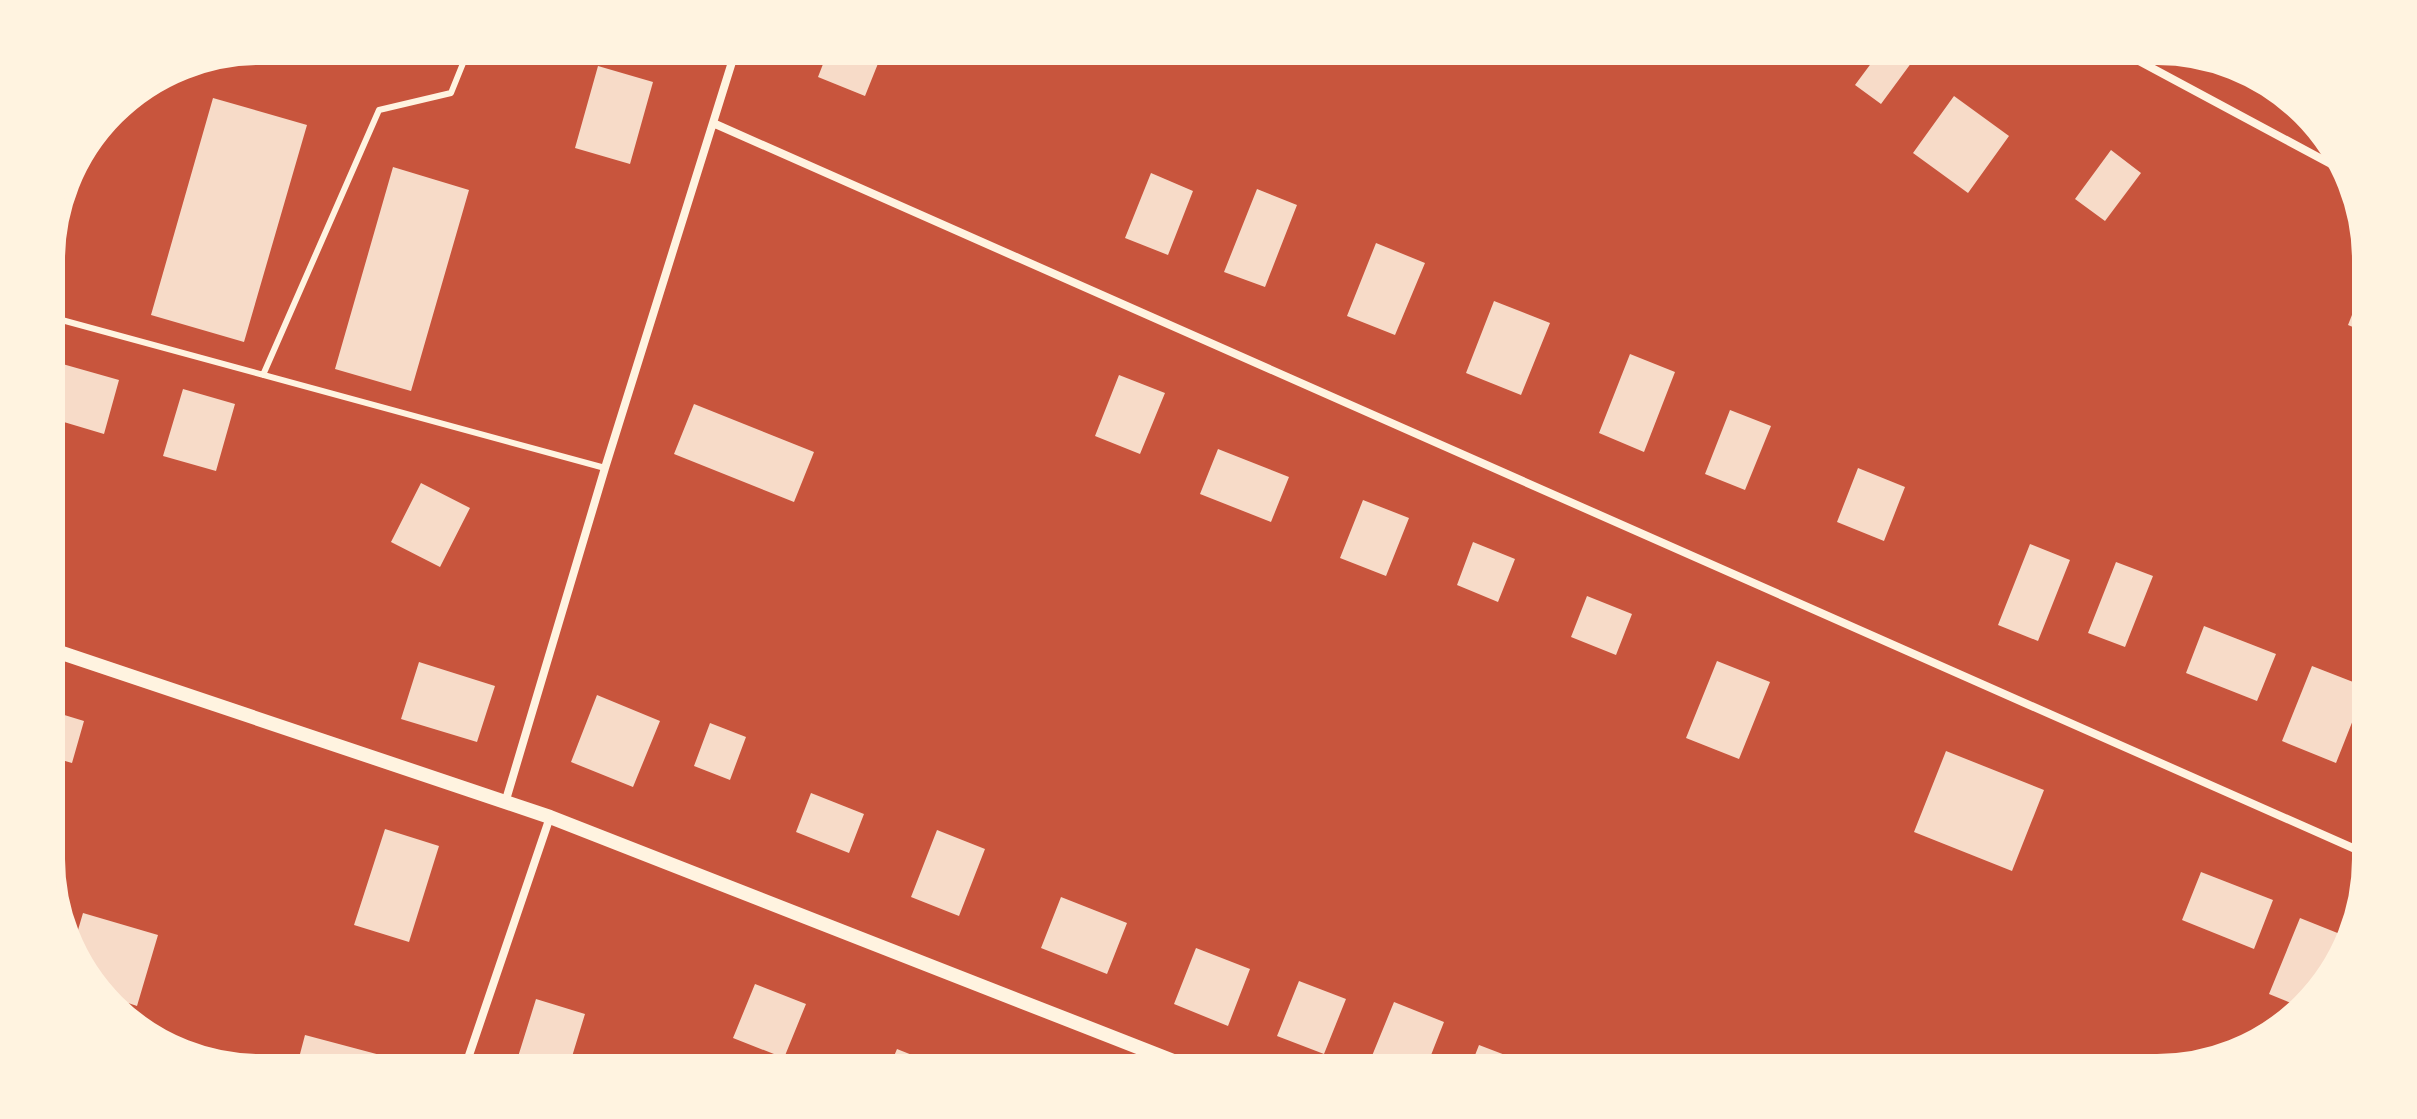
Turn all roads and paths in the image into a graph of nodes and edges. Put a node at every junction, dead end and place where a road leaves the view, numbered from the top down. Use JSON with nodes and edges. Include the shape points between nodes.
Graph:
{"nodes":[{"id":1,"x":464,"y":60,"type":"edge"},
{"id":2,"x":733,"y":60,"type":"edge"},
{"id":3,"x":2137,"y":60,"type":"edge"},
{"id":4,"x":713,"y":123,"type":"junction"},
{"id":5,"x":2333,"y":165,"type":"edge"},
{"id":6,"x":60,"y":320,"type":"edge"},
{"id":7,"x":263,"y":375,"type":"junction"},
{"id":8,"x":605,"y":468,"type":"junction"},
{"id":9,"x":60,"y":652,"type":"edge"},
{"id":10,"x":505,"y":803,"type":"junction"},
{"id":11,"x":550,"y":817,"type":"junction"},
{"id":12,"x":2357,"y":850,"type":"edge"},
{"id":13,"x":468,"y":1059,"type":"edge"},
{"id":14,"x":1168,"y":1059,"type":"edge"}],
"edges":[{"from":1,"to":7,"type":"lane","via":[[451,93],[379,110]]},
{"from":2,"to":4,"type":"street"},
{"from":3,"to":5,"type":"street"},
{"from":4,"to":8,"type":"street"},
{"from":4,"to":12,"type":"street"},
{"from":6,"to":7,"type":"lane"},
{"from":7,"to":8,"type":"lane"},
{"from":8,"to":10,"type":"street"},
{"from":9,"to":10,"type":"street"},
{"from":10,"to":11,"type":"street"},
{"from":11,"to":13,"type":"street"},
{"from":11,"to":14,"type":"street"}]}
